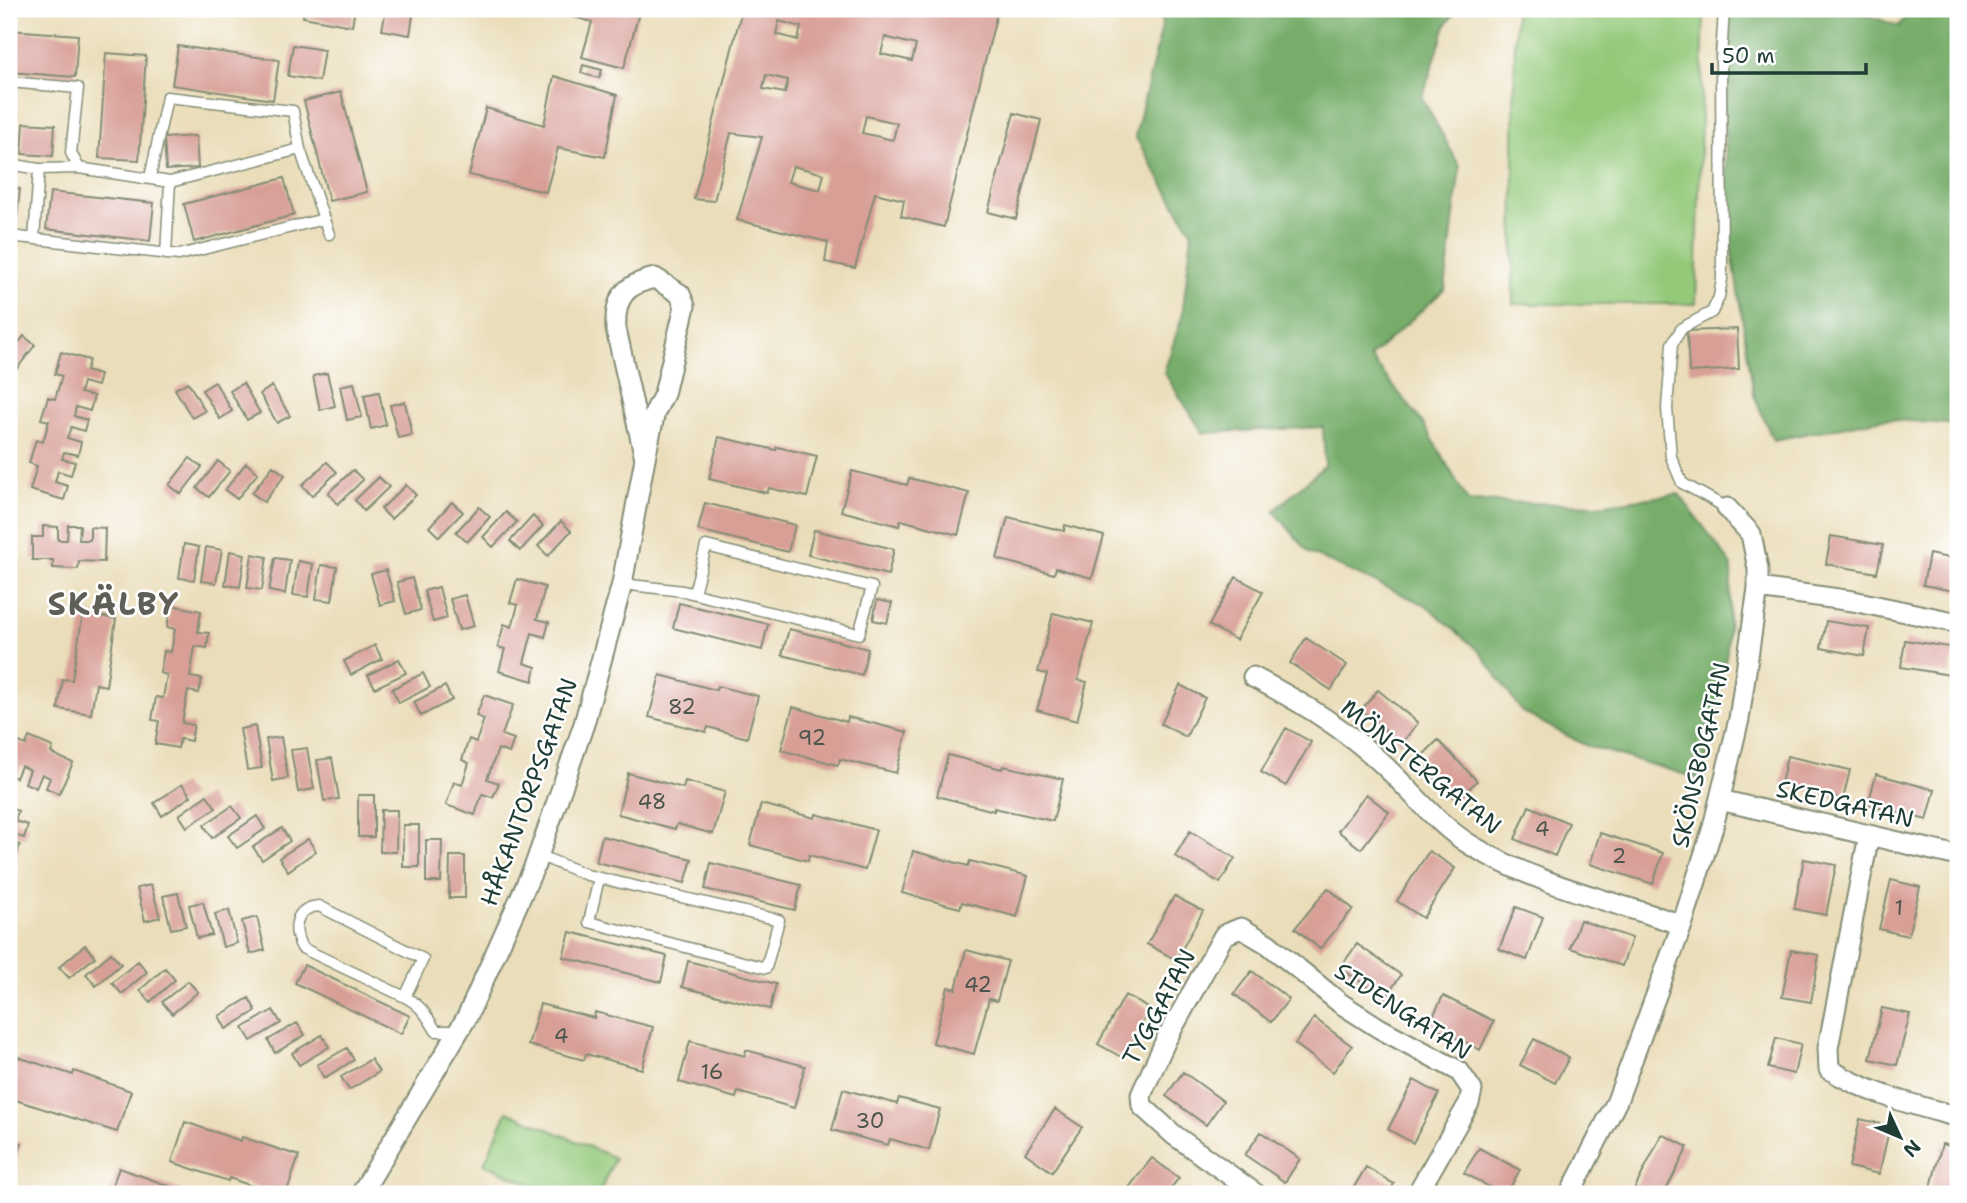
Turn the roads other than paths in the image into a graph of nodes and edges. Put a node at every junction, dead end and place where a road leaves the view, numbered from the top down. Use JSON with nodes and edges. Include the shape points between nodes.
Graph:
{"nodes":[{"id":1,"x":1724,"y":9,"type":"edge"},
{"id":2,"x":9,"y":82,"type":"edge"},
{"id":3,"x":300,"y":149,"type":"junction"},
{"id":4,"x":9,"y":164,"type":"edge"},
{"id":5,"x":79,"y":168,"type":"junction"},
{"id":6,"x":39,"y":169,"type":"junction"},
{"id":7,"x":150,"y":178,"type":"junction"},
{"id":8,"x":170,"y":183,"type":"junction"},
{"id":9,"x":324,"y":219,"type":"junction"},
{"id":10,"x":329,"y":234,"type":"dead end"},
{"id":11,"x":9,"y":236,"type":"edge"},
{"id":12,"x":34,"y":239,"type":"junction"},
{"id":13,"x":166,"y":254,"type":"junction"},
{"id":14,"x":645,"y":458,"type":"junction"},
{"id":15,"x":1727,"y":508,"type":"joint"},
{"id":16,"x":622,"y":584,"type":"junction"},
{"id":17,"x":1758,"y":588,"type":"junction"},
{"id":18,"x":694,"y":593,"type":"junction"},
{"id":19,"x":1958,"y":623,"type":"edge"},
{"id":20,"x":1252,"y":677,"type":"dead end"},
{"id":21,"x":1720,"y":800,"type":"junction"},
{"id":22,"x":1869,"y":835,"type":"junction"},
{"id":23,"x":538,"y":855,"type":"junction"},
{"id":24,"x":1958,"y":856,"type":"edge"},
{"id":25,"x":599,"y":878,"type":"junction"},
{"id":26,"x":1682,"y":925,"type":"junction"},
{"id":27,"x":1244,"y":930,"type":"joint"},
{"id":28,"x":405,"y":997,"type":"junction"},
{"id":29,"x":459,"y":1031,"type":"junction"},
{"id":30,"x":1958,"y":1117,"type":"edge"},
{"id":31,"x":360,"y":1194,"type":"edge"},
{"id":32,"x":1256,"y":1194,"type":"edge"},
{"id":33,"x":1417,"y":1194,"type":"edge"},
{"id":34,"x":1570,"y":1194,"type":"edge"}],
"edges":[{"from":1,"to":15,"type":"lane","name":"SKÖNSBOGATAN","via":[[1722,279],[1712,312],[1682,328],[1672,344],[1667,408],[1671,457],[1682,482]]},
{"from":2,"to":5,"type":"lane","via":[[78,88],[71,153]]},
{"from":3,"to":7,"type":"lane","via":[[293,111],[167,97]]},
{"from":3,"to":8,"type":"lane"},
{"from":3,"to":9,"type":"lane"},
{"from":4,"to":6,"type":"lane"},
{"from":5,"to":6,"type":"lane"},
{"from":5,"to":7,"type":"lane"},
{"from":6,"to":12,"type":"lane"},
{"from":7,"to":8,"type":"lane"},
{"from":8,"to":13,"type":"lane"},
{"from":9,"to":10,"type":"lane"},
{"from":9,"to":13,"type":"lane","via":[[179,255]]},
{"from":11,"to":12,"type":"lane"},
{"from":12,"to":13,"type":"lane"},
{"from":14,"to":14,"type":"street","name":"HÅKANTORPSGATAN","via":[[685,306],[680,294],[655,278],[629,288],[615,311]]},
{"from":14,"to":16,"type":"street","name":"HÅKANTORPSGATAN"},
{"from":15,"to":17,"type":"street","name":"SKÖNSBOGATAN","via":[[1751,534]]},
{"from":16,"to":18,"type":"lane"},
{"from":16,"to":23,"type":"street","name":"HÅKANTORPSGATAN","via":[[584,724]]},
{"from":17,"to":19,"type":"street","via":[[1853,601]]},
{"from":17,"to":21,"type":"street","name":"SKÖNSBOGATAN","via":[[1740,719]]},
{"from":18,"to":18,"type":"lane","via":[[859,634],[872,587],[706,546]]},
{"from":20,"to":26,"type":"street","name":"MÖNSTERGATAN","via":[[1290,696],[1355,740],[1472,846],[1528,876]]},
{"from":21,"to":22,"type":"street","name":"SKEDGATAN"},
{"from":21,"to":26,"type":"street","name":"SKÖNSBOGATAN"},
{"from":22,"to":24,"type":"street","name":"SKEDGATAN"},
{"from":22,"to":30,"type":"street","via":[[1828,1048],[1829,1069],[1894,1098]]},
{"from":23,"to":25,"type":"lane"},
{"from":23,"to":29,"type":"street","name":"HÅKANTORPSGATAN"},
{"from":25,"to":25,"type":"lane","via":[[779,920],[766,968],[589,922]]},
{"from":26,"to":34,"type":"street","name":"SKÖNSBOGATAN","via":[[1617,1101]]},
{"from":27,"to":32,"type":"street","name":"TYGGATAN","via":[[1224,935],[1141,1095],[1142,1106],[1174,1135]]},
{"from":27,"to":33,"type":"street","name":"SIDENGATAN","via":[[1340,1003],[1459,1071],[1472,1090]]},
{"from":28,"to":28,"type":"lane","via":[[302,948],[295,922],[302,912],[319,906],[423,959]]},
{"from":28,"to":29,"type":"lane","via":[[422,1009],[436,1031]]},
{"from":29,"to":31,"type":"street","name":"HÅKANTORPSGATAN"}]}
